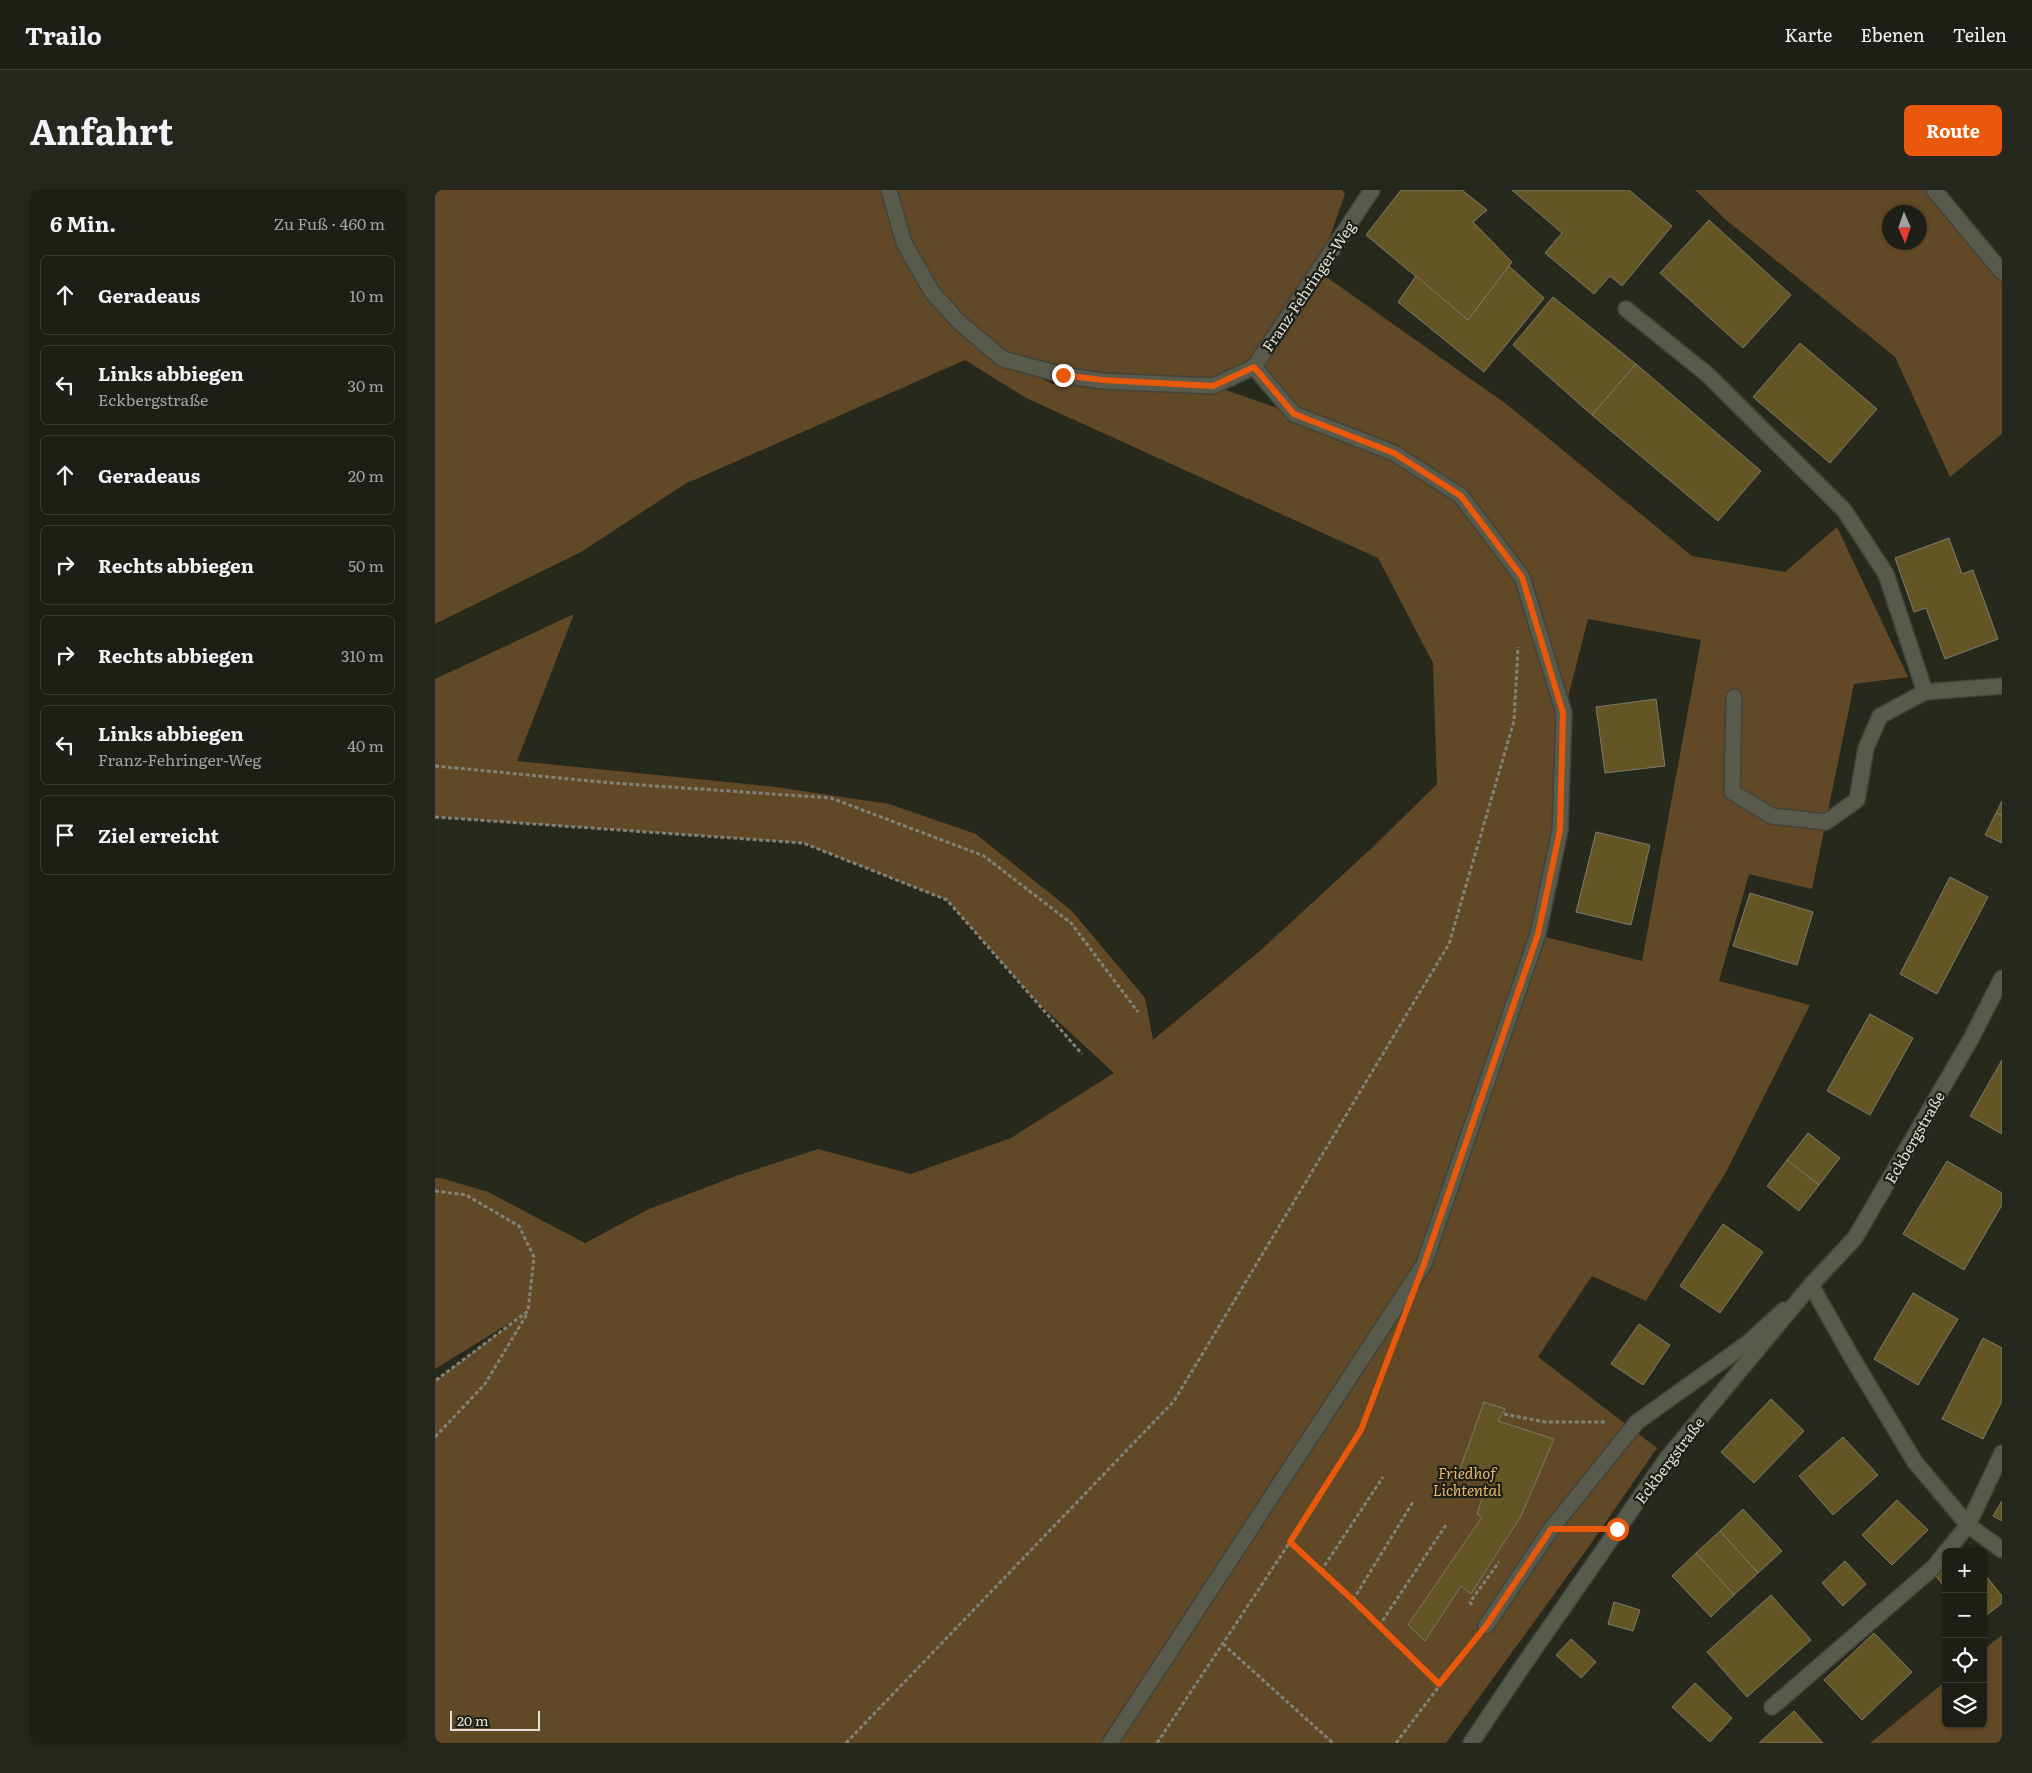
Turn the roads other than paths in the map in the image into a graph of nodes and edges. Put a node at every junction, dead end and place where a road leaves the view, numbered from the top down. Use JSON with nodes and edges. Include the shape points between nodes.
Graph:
{"nodes":[{"id":1,"x":889,"y":190,"type":"edge"},
{"id":2,"x":1372,"y":190,"type":"edge"},
{"id":3,"x":1934,"y":190,"type":"edge"},
{"id":4,"x":2002,"y":272,"type":"edge"},
{"id":5,"x":1626,"y":309,"type":"dead end"},
{"id":6,"x":1254,"y":367,"type":"junction"},
{"id":7,"x":2002,"y":686,"type":"edge"},
{"id":8,"x":1925,"y":692,"type":"junction"},
{"id":9,"x":1734,"y":697,"type":"dead end"},
{"id":10,"x":2002,"y":978,"type":"edge"},
{"id":11,"x":1811,"y":1285,"type":"junction"},
{"id":12,"x":2002,"y":1453,"type":"edge"},
{"id":13,"x":1968,"y":1525,"type":"junction"},
{"id":14,"x":1949,"y":1548,"type":"edge"},
{"id":15,"x":2002,"y":1550,"type":"edge"},
{"id":16,"x":1942,"y":1557,"type":"edge"},
{"id":17,"x":1486,"y":1626,"type":"road end"},
{"id":18,"x":1772,"y":1707,"type":"dead end"},
{"id":19,"x":1110,"y":1743,"type":"edge"},
{"id":20,"x":1471,"y":1743,"type":"edge"}],
"edges":[{"from":1,"to":6,"type":"street","name":"Franz-Fehringer-Weg","via":[[904,243],[932,292],[959,322],[1003,359],[1063,375],[1213,386]]},
{"from":2,"to":6,"type":"street","name":"Franz-Fehringer-Weg"},
{"from":3,"to":4,"type":"street"},
{"from":5,"to":8,"type":"street","via":[[1708,375],[1844,510],[1886,574]]},
{"from":6,"to":19,"type":"street","via":[[1294,414],[1394,453],[1461,496],[1522,577],[1563,713],[1560,830],[1538,934],[1424,1264]]},
{"from":7,"to":8,"type":"street"},
{"from":8,"to":9,"type":"street","via":[[1880,716],[1866,748],[1857,800],[1826,822],[1772,816],[1732,792]]},
{"from":10,"to":11,"type":"street","name":"Eckbergstraße","via":[[1855,1238]]},
{"from":11,"to":13,"type":"street","via":[[1915,1462]]},
{"from":11,"to":17,"type":"street","name":"Eckbergstraße","via":[[1749,1342],[1637,1422],[1551,1529]]},
{"from":11,"to":20,"type":"street","name":"Eckbergstraße","via":[[1668,1457]]},
{"from":12,"to":13,"type":"street"},
{"from":13,"to":14,"type":"street"},
{"from":13,"to":15,"type":"street"},
{"from":16,"to":18,"type":"street"}]}
